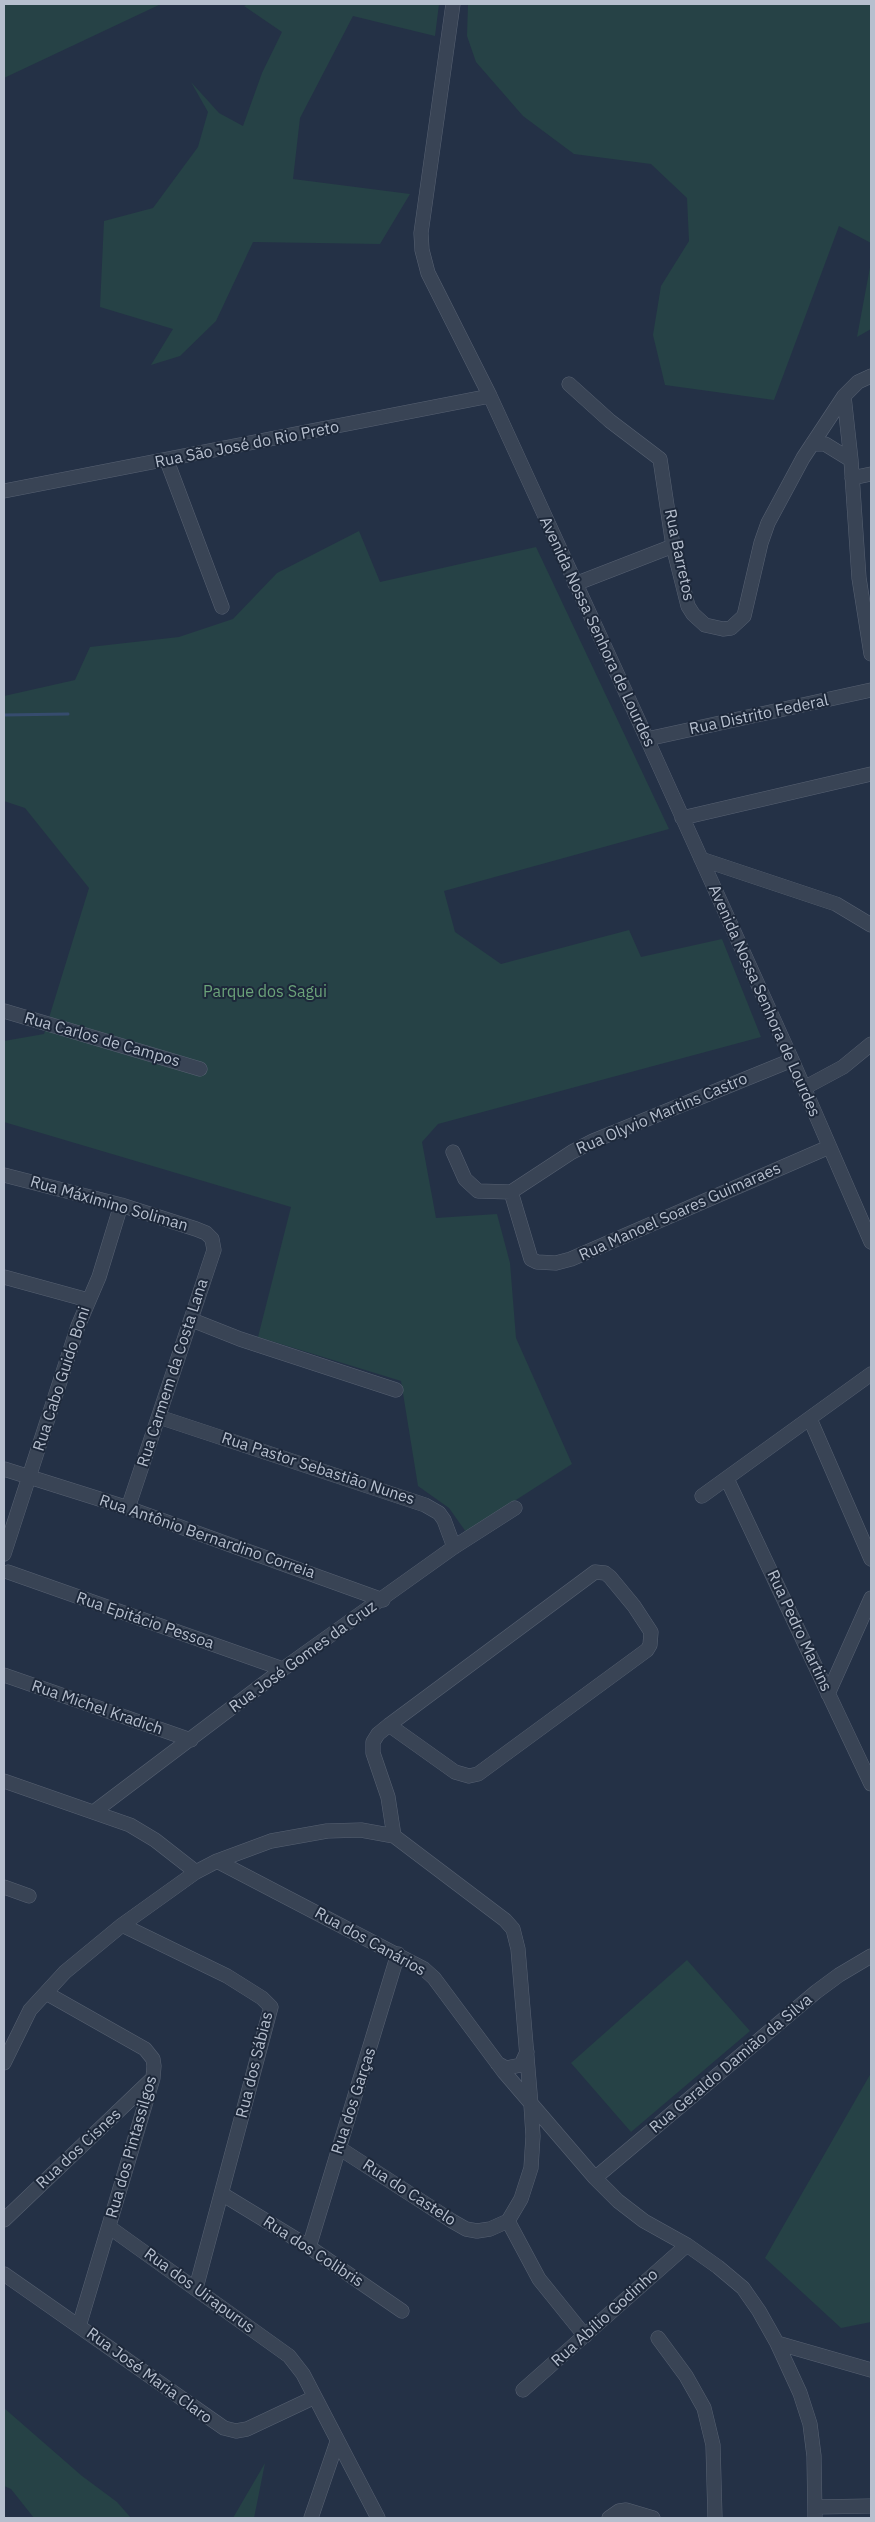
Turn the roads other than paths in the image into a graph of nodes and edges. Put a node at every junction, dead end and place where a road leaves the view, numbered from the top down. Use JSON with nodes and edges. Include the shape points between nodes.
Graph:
{"nodes":[{"id":1,"x":452,"y":4,"type":"edge"},
{"id":2,"x":871,"y":376,"type":"edge"},
{"id":3,"x":569,"y":384,"type":"dead end"},
{"id":4,"x":490,"y":396,"type":"junction"},
{"id":5,"x":844,"y":396,"type":"junction"},
{"id":6,"x":812,"y":444,"type":"junction"},
{"id":7,"x":167,"y":460,"type":"junction"},
{"id":8,"x":852,"y":460,"type":"junction"},
{"id":9,"x":871,"y":474,"type":"edge"},
{"id":10,"x":852,"y":478,"type":"junction"},
{"id":11,"x":4,"y":491,"type":"edge"},
{"id":12,"x":673,"y":546,"type":"junction"},
{"id":13,"x":865,"y":576,"type":"edge"},
{"id":14,"x":575,"y":584,"type":"junction"},
{"id":15,"x":222,"y":607,"type":"dead end"},
{"id":16,"x":871,"y":654,"type":"edge"},
{"id":17,"x":871,"y":690,"type":"edge"},
{"id":18,"x":647,"y":739,"type":"junction"},
{"id":19,"x":871,"y":774,"type":"edge"},
{"id":20,"x":682,"y":818,"type":"junction"},
{"id":21,"x":701,"y":859,"type":"junction"},
{"id":22,"x":871,"y":925,"type":"edge"},
{"id":23,"x":4,"y":1011,"type":"edge"},
{"id":24,"x":871,"y":1044,"type":"edge"},
{"id":25,"x":792,"y":1060,"type":"junction"},
{"id":26,"x":200,"y":1069,"type":"dead end"},
{"id":27,"x":804,"y":1088,"type":"junction"},
{"id":28,"x":829,"y":1147,"type":"junction"},
{"id":29,"x":453,"y":1152,"type":"dead end"},
{"id":30,"x":4,"y":1175,"type":"edge"},
{"id":31,"x":511,"y":1192,"type":"junction"},
{"id":32,"x":121,"y":1205,"type":"junction"},
{"id":33,"x":212,"y":1239,"type":"joint"},
{"id":34,"x":871,"y":1242,"type":"edge"},
{"id":35,"x":4,"y":1277,"type":"edge"},
{"id":36,"x":88,"y":1300,"type":"junction"},
{"id":37,"x":192,"y":1320,"type":"junction"},
{"id":38,"x":871,"y":1374,"type":"edge"},
{"id":39,"x":396,"y":1390,"type":"dead end"},
{"id":40,"x":159,"y":1417,"type":"junction"},
{"id":41,"x":810,"y":1419,"type":"junction"},
{"id":42,"x":4,"y":1468,"type":"edge"},
{"id":43,"x":29,"y":1478,"type":"junction"},
{"id":44,"x":727,"y":1479,"type":"junction"},
{"id":45,"x":702,"y":1496,"type":"dead end"},
{"id":46,"x":128,"y":1508,"type":"junction"},
{"id":47,"x":515,"y":1508,"type":"dead end"},
{"id":48,"x":454,"y":1548,"type":"junction"},
{"id":49,"x":4,"y":1554,"type":"edge"},
{"id":50,"x":871,"y":1559,"type":"edge"},
{"id":51,"x":5,"y":1572,"type":"edge"},
{"id":52,"x":871,"y":1598,"type":"edge"},
{"id":53,"x":383,"y":1600,"type":"junction"},
{"id":54,"x":283,"y":1669,"type":"junction"},
{"id":55,"x":4,"y":1675,"type":"edge"},
{"id":56,"x":828,"y":1694,"type":"junction"},
{"id":57,"x":389,"y":1725,"type":"junction"},
{"id":58,"x":191,"y":1740,"type":"junction"},
{"id":59,"x":4,"y":1781,"type":"edge"},
{"id":60,"x":871,"y":1784,"type":"edge"},
{"id":61,"x":95,"y":1812,"type":"junction"},
{"id":62,"x":394,"y":1836,"type":"junction"},
{"id":63,"x":217,"y":1861,"type":"junction"},
{"id":64,"x":196,"y":1872,"type":"junction"},
{"id":65,"x":4,"y":1888,"type":"edge"},
{"id":66,"x":29,"y":1896,"type":"dead end"},
{"id":67,"x":122,"y":1925,"type":"junction"},
{"id":68,"x":398,"y":1954,"type":"junction"},
{"id":69,"x":871,"y":1956,"type":"edge"},
{"id":70,"x":46,"y":1993,"type":"junction"},
{"id":71,"x":527,"y":2052,"type":"junction"},
{"id":72,"x":4,"y":2063,"type":"edge"},
{"id":73,"x":497,"y":2063,"type":"junction"},
{"id":74,"x":154,"y":2078,"type":"junction"},
{"id":75,"x":531,"y":2105,"type":"junction"},
{"id":76,"x":339,"y":2148,"type":"junction"},
{"id":77,"x":595,"y":2178,"type":"junction"},
{"id":78,"x":222,"y":2194,"type":"junction"},
{"id":79,"x":4,"y":2220,"type":"edge"},
{"id":80,"x":508,"y":2221,"type":"junction"},
{"id":81,"x":109,"y":2227,"type":"junction"},
{"id":82,"x":687,"y":2245,"type":"junction"},
{"id":83,"x":309,"y":2247,"type":"junction"},
{"id":84,"x":4,"y":2274,"type":"edge"},
{"id":85,"x":196,"y":2288,"type":"junction"},
{"id":86,"x":402,"y":2311,"type":"dead end"},
{"id":87,"x":79,"y":2326,"type":"junction"},
{"id":88,"x":585,"y":2336,"type":"junction"},
{"id":89,"x":658,"y":2338,"type":"dead end"},
{"id":90,"x":777,"y":2343,"type":"junction"},
{"id":91,"x":871,"y":2370,"type":"edge"},
{"id":92,"x":523,"y":2390,"type":"dead end"},
{"id":93,"x":315,"y":2397,"type":"junction"},
{"id":94,"x":337,"y":2442,"type":"junction"},
{"id":95,"x":871,"y":2506,"type":"edge"},
{"id":96,"x":815,"y":2512,"type":"edge"},
{"id":97,"x":614,"y":2515,"type":"edge"},
{"id":98,"x":311,"y":2518,"type":"edge"},
{"id":99,"x":378,"y":2518,"type":"edge"},
{"id":100,"x":654,"y":2518,"type":"edge"},
{"id":101,"x":715,"y":2518,"type":"edge"}],
"edges":[{"from":1,"to":4,"type":"street","name":"Avenida Nossa Senhora de Lourdes","via":[[423,216],[422,250],[428,273]]},
{"from":2,"to":5,"type":"street","name":"Rua Barretos","via":[[858,382]]},
{"from":3,"to":12,"type":"street","name":"Rua Barretos","via":[[610,422],[660,459]]},
{"from":4,"to":7,"type":"street","name":"Rua São José do Rio Preto"},
{"from":4,"to":14,"type":"street","name":"Avenida Nossa Senhora de Lourdes"},
{"from":5,"to":6,"type":"street","name":"Rua Barretos"},
{"from":5,"to":8,"type":"street"},
{"from":6,"to":8,"type":"street","via":[[825,444]]},
{"from":6,"to":12,"type":"street","name":"Rua Barretos","via":[[768,523],[744,616],[731,628],[705,625],[693,614],[688,606]]},
{"from":7,"to":11,"type":"street","name":"Rua São José do Rio Preto"},
{"from":7,"to":15,"type":"street"},
{"from":8,"to":10,"type":"street"},
{"from":9,"to":10,"type":"street"},
{"from":10,"to":13,"type":"street"},
{"from":12,"to":14,"type":"street"},
{"from":13,"to":16,"type":"street"},
{"from":14,"to":18,"type":"street","name":"Avenida Nossa Senhora de Lourdes"},
{"from":17,"to":18,"type":"street","name":"Rua Distrito Federal"},
{"from":18,"to":20,"type":"street","name":"Avenida Nossa Senhora de Lourdes"},
{"from":19,"to":20,"type":"street"},
{"from":20,"to":21,"type":"street","name":"Avenida Nossa Senhora de Lourdes"},
{"from":21,"to":22,"type":"street","via":[[836,904]]},
{"from":21,"to":25,"type":"street","name":"Avenida Nossa Senhora de Lourdes"},
{"from":23,"to":26,"type":"street","name":"Rua Carlos de Campos"},
{"from":24,"to":27,"type":"street","via":[[843,1067]]},
{"from":25,"to":27,"type":"street","name":"Avenida Nossa Senhora de Lourdes"},
{"from":25,"to":31,"type":"street","name":"Rua Olyvio Martins Castro","via":[[593,1141]]},
{"from":27,"to":28,"type":"street","name":"Avenida Nossa Senhora de Lourdes"},
{"from":28,"to":31,"type":"street","name":"Rua Manoel Soares Guimaraes","via":[[571,1260],[556,1263],[530,1258]]},
{"from":28,"to":34,"type":"street","name":"Avenida Nossa Senhora de Lourdes"},
{"from":29,"to":31,"type":"street","via":[[465,1179],[478,1192]]},
{"from":30,"to":32,"type":"street","name":"Rua Máximino Soliman"},
{"from":32,"to":33,"type":"street","name":"Rua Máximino Soliman","via":[[196,1229]]},
{"from":32,"to":36,"type":"street","name":"Rua Cabo Guido Boni","via":[[99,1277]]},
{"from":33,"to":37,"type":"street","name":"Rua Carmem da Costa Lana","via":[[214,1250]]},
{"from":35,"to":36,"type":"street"},
{"from":36,"to":43,"type":"street","name":"Rua Cabo Guido Boni"},
{"from":37,"to":39,"type":"street"},
{"from":37,"to":40,"type":"street","name":"Rua Carmem da Costa Lana"},
{"from":38,"to":41,"type":"street"},
{"from":40,"to":46,"type":"street","name":"Rua Carmem da Costa Lana"},
{"from":40,"to":48,"type":"street","name":"Rua Pastor Sebastião Nunes","via":[[425,1505],[444,1520]]},
{"from":41,"to":44,"type":"street"},
{"from":41,"to":50,"type":"street"},
{"from":42,"to":43,"type":"street","name":"Rua Antônio Bernardino Correia"},
{"from":43,"to":46,"type":"street","name":"Rua Antônio Bernardino Correia"},
{"from":43,"to":49,"type":"street","name":"Rua Cabo Guido Boni"},
{"from":44,"to":45,"type":"street"},
{"from":44,"to":56,"type":"street","name":"Rua Pedro Martins"},
{"from":46,"to":53,"type":"street","name":"Rua Antônio Bernardino Correia"},
{"from":47,"to":48,"type":"street","name":"Rua José Gomes da Cruz"},
{"from":48,"to":53,"type":"street","name":"Rua José Gomes da Cruz"},
{"from":51,"to":54,"type":"street","name":"Rua Epitácio Pessoa"},
{"from":52,"to":56,"type":"street"},
{"from":53,"to":54,"type":"street","name":"Rua José Gomes da Cruz"},
{"from":54,"to":58,"type":"street","name":"Rua José Gomes da Cruz"},
{"from":55,"to":58,"type":"street","name":"Rua Michel Kradich"},
{"from":56,"to":60,"type":"street","name":"Rua Pedro Martins"},
{"from":57,"to":57,"type":"street","via":[[595,1572],[605,1572],[610,1577],[651,1632],[647,1650],[478,1774],[460,1775]]},
{"from":57,"to":62,"type":"street","via":[[375,1738],[372,1748],[388,1797]]},
{"from":58,"to":61,"type":"street","name":"Rua José Gomes da Cruz"},
{"from":59,"to":61,"type":"street"},
{"from":61,"to":64,"type":"street","via":[[142,1832]]},
{"from":62,"to":63,"type":"street","via":[[362,1830],[327,1831],[271,1841]]},
{"from":62,"to":71,"type":"street","via":[[506,1920],[513,1929],[518,1949]]},
{"from":63,"to":64,"type":"street"},
{"from":63,"to":68,"type":"street","name":"Rua dos Canários"},
{"from":64,"to":67,"type":"street"},
{"from":65,"to":66,"type":"street"},
{"from":67,"to":70,"type":"street","via":[[65,1972]]},
{"from":67,"to":78,"type":"street","name":"Rua dos Sábias","via":[[227,1976],[271,2007]]},
{"from":68,"to":73,"type":"street","name":"Rua dos Canários","via":[[434,1978]]},
{"from":68,"to":76,"type":"street","name":"Rua dos Garças"},
{"from":69,"to":77,"type":"street","name":"Rua Geraldo Damião da Silva","via":[[816,1992]]},
{"from":70,"to":72,"type":"street","via":[[30,2010]]},
{"from":70,"to":74,"type":"street","name":"Rua dos Pintassilgos","via":[[145,2049],[152,2059]]},
{"from":71,"to":73,"type":"street","via":[[521,2064],[506,2068]]},
{"from":71,"to":75,"type":"street"},
{"from":73,"to":75,"type":"street","name":"Rua dos Canários"},
{"from":74,"to":79,"type":"street","name":"Rua dos Cisnes"},
{"from":74,"to":81,"type":"street","name":"Rua dos Pintassilgos"},
{"from":75,"to":77,"type":"street","name":"Rua dos Canários"},
{"from":75,"to":80,"type":"street","via":[[530,2168],[521,2199]]},
{"from":76,"to":80,"type":"street","name":"Rua do Castelo","via":[[466,2230],[490,2229]]},
{"from":76,"to":83,"type":"street","name":"Rua dos Garças"},
{"from":77,"to":82,"type":"street","name":"Rua dos Canários","via":[[644,2221]]},
{"from":78,"to":83,"type":"street","name":"Rua dos Colibris"},
{"from":78,"to":85,"type":"street","name":"Rua dos Sábias"},
{"from":80,"to":88,"type":"street","via":[[539,2279]]},
{"from":81,"to":85,"type":"street","name":"Rua dos Uirapurus"},
{"from":81,"to":87,"type":"street","name":"Rua dos Pintassilgos"},
{"from":82,"to":88,"type":"street","name":"Rua Abílio Godinho"},
{"from":82,"to":90,"type":"street","name":"Rua dos Canários","via":[[742,2288]]},
{"from":83,"to":86,"type":"street","name":"Rua dos Colibris"},
{"from":84,"to":87,"type":"street","name":"Rua José Maria Claro"},
{"from":85,"to":93,"type":"street","name":"Rua dos Uirapurus","via":[[289,2356]]},
{"from":87,"to":93,"type":"street","name":"Rua José Maria Claro","via":[[224,2428],[247,2429]]},
{"from":88,"to":92,"type":"street","name":"Rua Abílio Godinho"},
{"from":89,"to":101,"type":"street","via":[[686,2376],[704,2408],[713,2445]]},
{"from":90,"to":91,"type":"street"},
{"from":90,"to":96,"type":"street","name":"Rua dos Canários","via":[[810,2424]]},
{"from":93,"to":94,"type":"street"},
{"from":94,"to":98,"type":"street"},
{"from":94,"to":99,"type":"street"},
{"from":95,"to":96,"type":"street"},
{"from":97,"to":100,"type":"street","via":[[626,2510]]}]}
